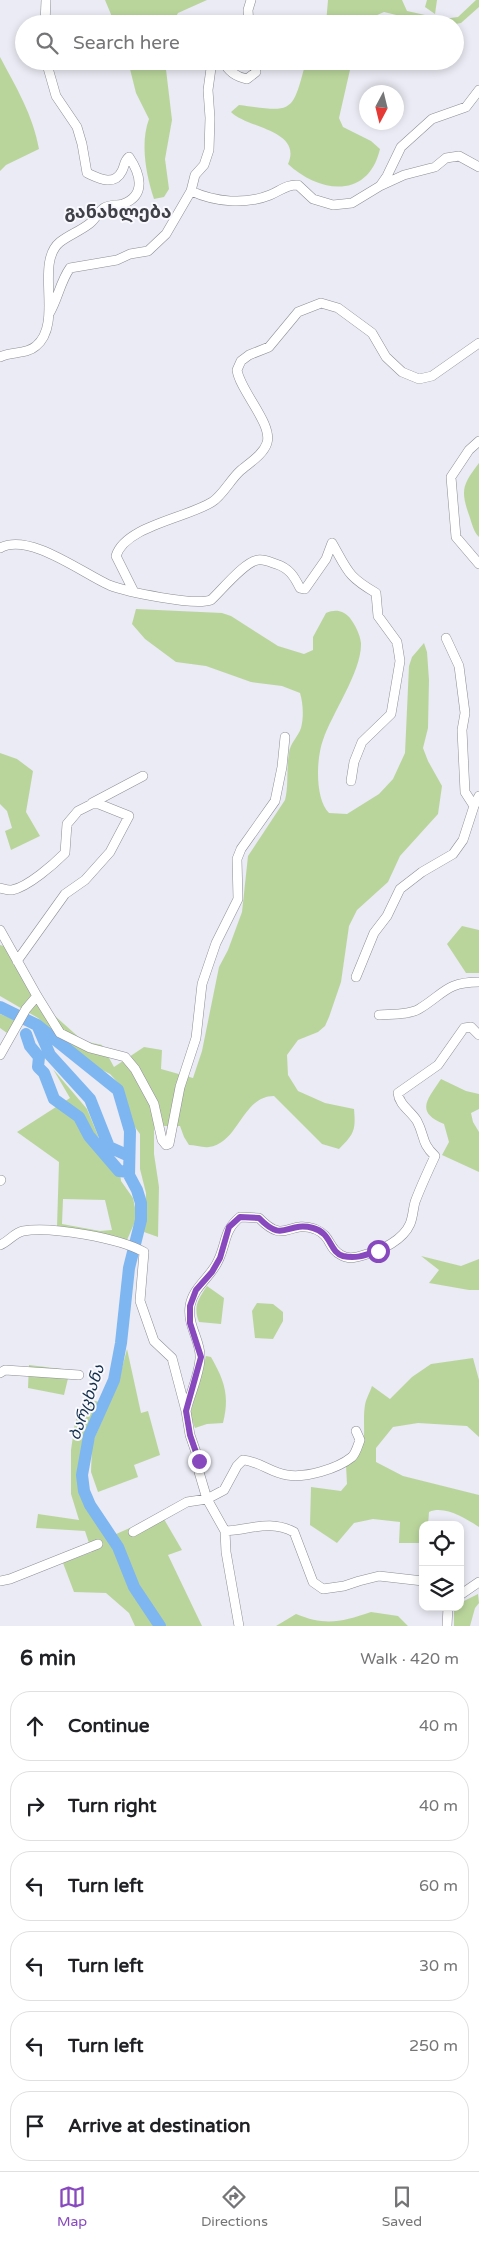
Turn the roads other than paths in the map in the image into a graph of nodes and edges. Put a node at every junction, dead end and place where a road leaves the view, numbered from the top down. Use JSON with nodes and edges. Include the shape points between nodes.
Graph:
{"nodes":[{"id":1,"x":46,"y":0,"type":"edge"},
{"id":2,"x":251,"y":0,"type":"edge"},
{"id":3,"x":45,"y":15,"type":"edge"},
{"id":4,"x":248,"y":15,"type":"edge"},
{"id":5,"x":49,"y":70,"type":"edge"},
{"id":6,"x":211,"y":70,"type":"edge"},
{"id":7,"x":228,"y":70,"type":"edge"},
{"id":8,"x":256,"y":70,"type":"edge"},
{"id":9,"x":479,"y":90,"type":"edge"},
{"id":10,"x":479,"y":167,"type":"edge"},
{"id":11,"x":380,"y":186,"type":"junction"},
{"id":12,"x":191,"y":191,"type":"junction"},
{"id":13,"x":49,"y":314,"type":"junction"},
{"id":14,"x":479,"y":342,"type":"edge"},
{"id":15,"x":0,"y":357,"type":"edge"},
{"id":16,"x":479,"y":441,"type":"edge"},
{"id":17,"x":0,"y":548,"type":"edge"},
{"id":18,"x":479,"y":564,"type":"edge"},
{"id":19,"x":133,"y":590,"type":"junction"},
{"id":20,"x":446,"y":638,"type":"dead end"},
{"id":21,"x":285,"y":737,"type":"dead end"},
{"id":22,"x":142,"y":776,"type":"dead end"},
{"id":23,"x":351,"y":781,"type":"dead end"},
{"id":24,"x":479,"y":796,"type":"edge"},
{"id":25,"x":92,"y":804,"type":"junction"},
{"id":26,"x":474,"y":806,"type":"junction"},
{"id":27,"x":0,"y":888,"type":"edge"},
{"id":28,"x":0,"y":930,"type":"edge"},
{"id":29,"x":17,"y":961,"type":"junction"},
{"id":30,"x":356,"y":977,"type":"dead end"},
{"id":31,"x":479,"y":982,"type":"edge"},
{"id":32,"x":37,"y":996,"type":"junction"},
{"id":33,"x":380,"y":1015,"type":"dead end"},
{"id":34,"x":479,"y":1035,"type":"edge"},
{"id":35,"x":0,"y":1055,"type":"edge"},
{"id":36,"x":0,"y":1245,"type":"edge"},
{"id":37,"x":0,"y":1373,"type":"edge"},
{"id":38,"x":79,"y":1375,"type":"dead end"},
{"id":39,"x":186,"y":1411,"type":"junction"},
{"id":40,"x":356,"y":1431,"type":"dead end"},
{"id":41,"x":207,"y":1498,"type":"junction"},
{"id":42,"x":224,"y":1531,"type":"junction"},
{"id":43,"x":133,"y":1532,"type":"dead end"},
{"id":44,"x":98,"y":1544,"type":"dead end"},
{"id":45,"x":0,"y":1581,"type":"edge"},
{"id":46,"x":419,"y":1581,"type":"edge"},
{"id":47,"x":479,"y":1582,"type":"edge"},
{"id":48,"x":464,"y":1592,"type":"edge"},
{"id":49,"x":448,"y":1611,"type":"edge"},
{"id":50,"x":239,"y":1626,"type":"edge"},
{"id":51,"x":447,"y":1626,"type":"edge"}],
"edges":[{"from":1,"to":3,"type":"street"},
{"from":2,"to":4,"type":"street"},
{"from":5,"to":13,"type":"street","via":[[56,96],[77,127],[87,173],[110,181],[122,172],[125,160],[130,157],[141,182],[134,196],[122,204],[104,208],[90,224],[58,244],[48,269]]},
{"from":6,"to":12,"type":"street","via":[[209,150],[195,175]]},
{"from":7,"to":8,"type":"street","via":[[238,78],[247,79]]},
{"from":9,"to":11,"type":"street","via":[[466,107],[432,119],[401,147]]},
{"from":10,"to":11,"type":"street","via":[[459,156],[446,158],[435,167],[404,175]]},
{"from":11,"to":12,"type":"street","via":[[352,203],[333,205],[313,199],[298,185],[290,184],[249,202],[202,196]]},
{"from":12,"to":13,"type":"street","via":[[166,234],[148,250],[117,260],[70,268],[62,279],[57,301]]},
{"from":13,"to":15,"type":"street","via":[[46,330],[35,347]]},
{"from":14,"to":19,"type":"street","via":[[432,376],[419,379],[402,372],[386,357],[372,333],[338,308],[321,302],[298,312],[269,348],[249,355],[237,370],[267,432],[267,444],[230,479],[214,501],[145,528],[118,548],[116,556]]},
{"from":16,"to":18,"type":"street","via":[[451,477],[456,537]]},
{"from":17,"to":19,"type":"street","via":[[16,544],[40,549],[111,585]]},
{"from":19,"to":23,"type":"street","via":[[171,599],[205,602],[212,600],[256,560],[286,567],[300,588],[305,588],[326,559],[332,543],[356,581],[376,594],[378,616],[397,642],[400,661],[391,714],[362,742]]},
{"from":20,"to":26,"type":"street","via":[[459,666],[465,713],[462,730],[465,792]]},
{"from":21,"to":32,"type":"street","via":[[274,801],[237,860],[240,893],[216,943],[202,984],[196,1038],[180,1087],[169,1144],[162,1140],[154,1104],[125,1057],[90,1048],[60,1033]]},
{"from":22,"to":25,"type":"street"},
{"from":24,"to":26,"type":"street"},
{"from":25,"to":27,"type":"street","via":[[78,811],[67,824],[65,853],[56,862],[24,885],[12,890]]},
{"from":25,"to":29,"type":"street","via":[[130,816],[110,852],[85,880],[65,894]]},
{"from":26,"to":30,"type":"street","via":[[463,840],[453,854],[400,889],[387,916],[374,932]]},
{"from":28,"to":29,"type":"street"},
{"from":29,"to":32,"type":"street"},
{"from":31,"to":33,"type":"street","via":[[462,982],[445,989],[417,1010]]},
{"from":32,"to":35,"type":"street"},
{"from":34,"to":39,"type":"street","via":[[470,1028],[464,1028],[438,1065],[398,1093],[399,1099],[417,1121],[426,1147],[435,1156],[409,1225],[397,1239],[378,1251],[354,1258],[340,1255],[326,1234],[313,1228],[300,1226],[278,1232],[259,1218],[240,1217],[229,1227],[220,1258],[196,1290],[190,1306],[190,1323],[201,1357]]},
{"from":36,"to":39,"type":"street","via":[[21,1231],[58,1231],[132,1245],[144,1252],[140,1301],[154,1341],[172,1358]]},
{"from":37,"to":38,"type":"street","via":[[5,1370]]},
{"from":39,"to":41,"type":"street"},
{"from":40,"to":41,"type":"street","via":[[360,1440],[354,1456],[335,1468],[309,1475],[286,1475],[254,1461],[243,1460],[224,1490]]},
{"from":41,"to":42,"type":"street"},
{"from":41,"to":43,"type":"street","via":[[187,1502]]},
{"from":42,"to":46,"type":"street","via":[[265,1524],[282,1526],[294,1532],[313,1582],[323,1589],[379,1576]]},
{"from":42,"to":50,"type":"street"},
{"from":44,"to":45,"type":"street"},
{"from":47,"to":48,"type":"street"},
{"from":49,"to":51,"type":"street"}]}
